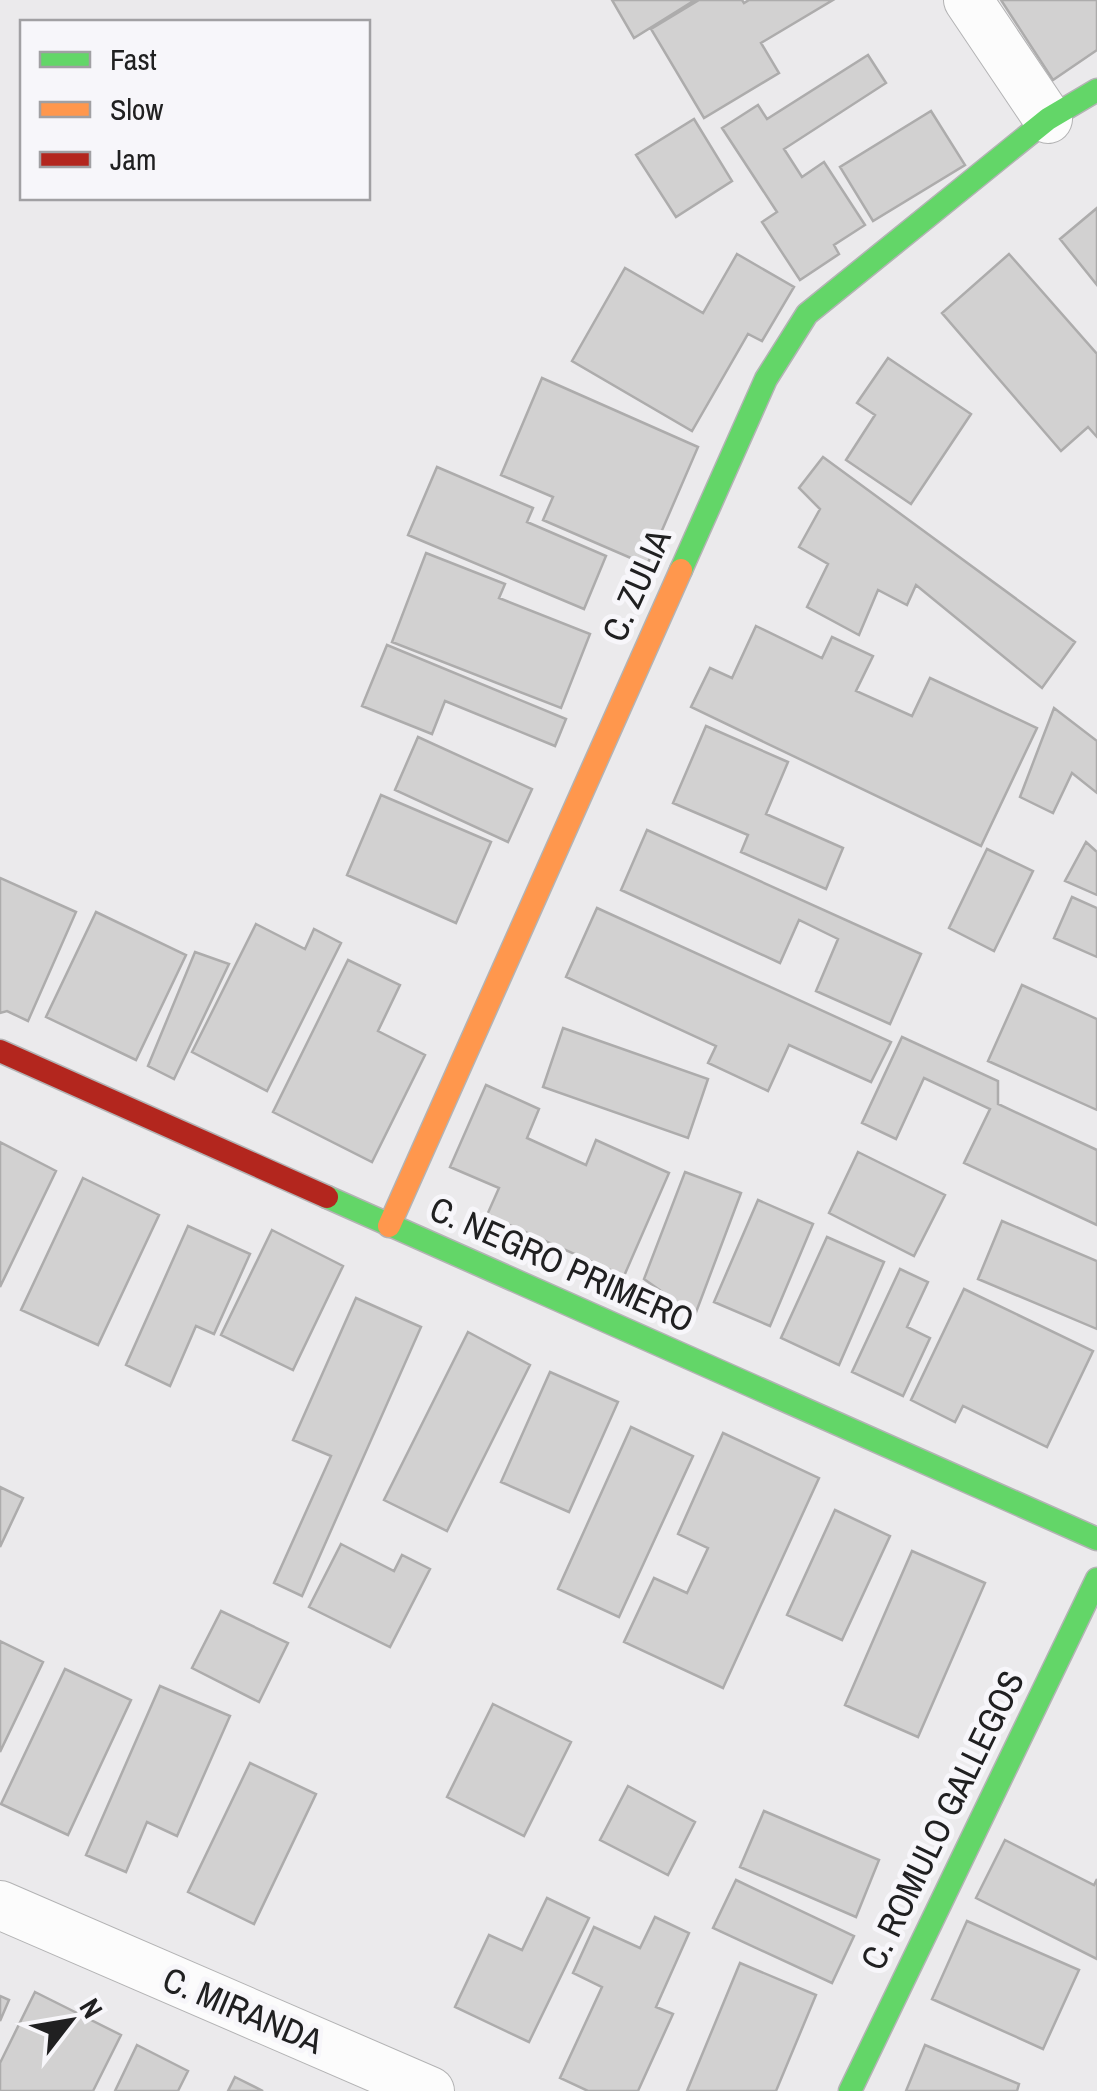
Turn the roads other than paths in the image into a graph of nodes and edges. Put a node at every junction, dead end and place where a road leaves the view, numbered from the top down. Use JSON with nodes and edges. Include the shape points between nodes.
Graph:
{"nodes":[{"id":1,"x":968,"y":0,"type":"edge"},
{"id":2,"x":1097,"y":90,"type":"edge"},
{"id":3,"x":1048,"y":119,"type":"junction"},
{"id":4,"x":0,"y":1051,"type":"edge"},
{"id":5,"x":390,"y":1226,"type":"junction"},
{"id":6,"x":1097,"y":1539,"type":"edge"},
{"id":7,"x":1097,"y":1580,"type":"edge"},
{"id":8,"x":0,"y":1905,"type":"edge"},
{"id":9,"x":430,"y":2091,"type":"edge"},
{"id":10,"x":850,"y":2091,"type":"edge"}],
"edges":[{"from":1,"to":3,"type":"street"},
{"from":2,"to":3,"type":"street","name":"C. ZULIA"},
{"from":3,"to":5,"type":"street","name":"C. ZULIA","via":[[806,314],[766,378]]},
{"from":4,"to":5,"type":"street","name":"C. NEGRO PRIMERO"},
{"from":5,"to":6,"type":"street","name":"C. NEGRO PRIMERO"},
{"from":7,"to":10,"type":"street","name":"C. ROMULO GALLEGOS"},
{"from":8,"to":9,"type":"street","name":"C. MIRANDA"}]}
